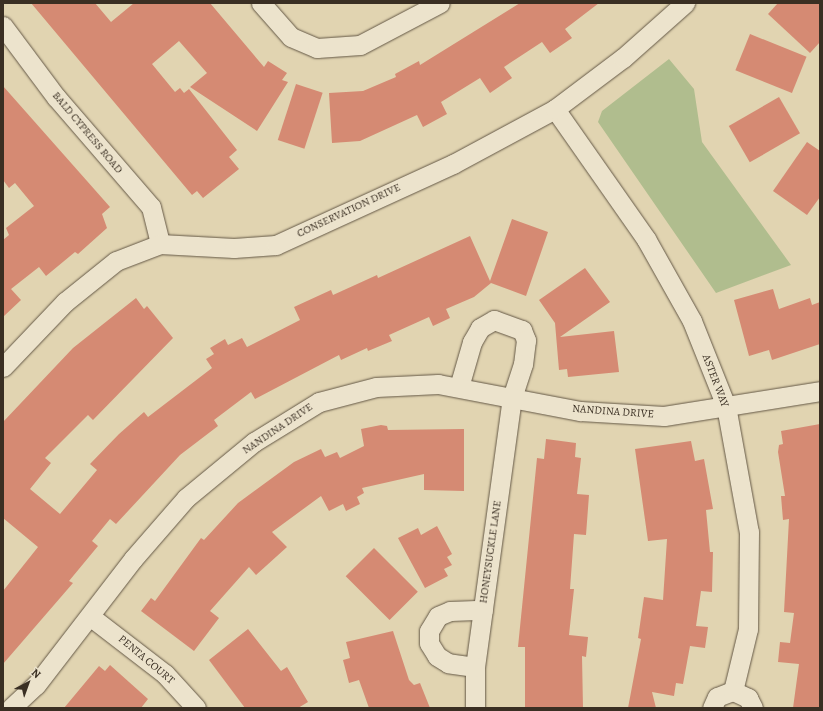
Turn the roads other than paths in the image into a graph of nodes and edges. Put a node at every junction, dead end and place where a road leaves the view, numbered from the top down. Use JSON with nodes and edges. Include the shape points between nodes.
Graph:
{"nodes":[{"id":1,"x":261,"y":3,"type":"edge"},
{"id":2,"x":440,"y":3,"type":"edge"},
{"id":3,"x":685,"y":3,"type":"edge"},
{"id":4,"x":3,"y":26,"type":"edge"},
{"id":5,"x":555,"y":109,"type":"junction"},
{"id":6,"x":160,"y":244,"type":"junction"},
{"id":7,"x":3,"y":367,"type":"edge"},
{"id":8,"x":459,"y":387,"type":"junction"},
{"id":9,"x":820,"y":392,"type":"edge"},
{"id":10,"x":512,"y":396,"type":"junction"},
{"id":11,"x":726,"y":406,"type":"junction"},
{"id":12,"x":483,"y":610,"type":"junction"},
{"id":13,"x":91,"y":616,"type":"junction"},
{"id":14,"x":476,"y":667,"type":"junction"},
{"id":15,"x":733,"y":691,"type":"junction"},
{"id":16,"x":11,"y":708,"type":"edge"},
{"id":17,"x":196,"y":708,"type":"edge"},
{"id":18,"x":475,"y":708,"type":"edge"},
{"id":19,"x":712,"y":708,"type":"edge"},
{"id":20,"x":753,"y":708,"type":"edge"}],
"edges":[{"from":1,"to":2,"type":"street","via":[[291,37],[317,48],[360,46]]},
{"from":3,"to":5,"type":"street","name":"CONSERVATION DRIVE","via":[[623,58]]},
{"from":4,"to":6,"type":"street","name":"BALD CYPRESS ROAD","via":[[56,97],[151,207]]},
{"from":5,"to":6,"type":"street","name":"CONSERVATION DRIVE","via":[[453,164],[276,245],[234,248]]},
{"from":5,"to":11,"type":"street","name":"ASTER WAY","via":[[646,239],[692,321]]},
{"from":6,"to":7,"type":"street","name":"CONSERVATION DRIVE","via":[[116,261],[65,302]]},
{"from":8,"to":10,"type":"street","name":"NANDINA DRIVE"},
{"from":8,"to":10,"type":"street","name":"HONEYSUCKLE LANE","via":[[472,342],[480,328],[494,320],[522,330],[526,340],[523,364]]},
{"from":8,"to":13,"type":"street","name":"NANDINA DRIVE","via":[[438,384],[376,387],[319,402],[254,442],[186,498],[133,559]]},
{"from":9,"to":11,"type":"street","name":"NANDINA DRIVE"},
{"from":10,"to":11,"type":"street","name":"NANDINA DRIVE","via":[[580,411],[664,416]]},
{"from":10,"to":12,"type":"street","name":"HONEYSUCKLE LANE"},
{"from":11,"to":15,"type":"street","name":"ASTER WAY","via":[[749,532],[748,629]]},
{"from":12,"to":14,"type":"street","name":"HONEYSUCKLE LANE"},
{"from":12,"to":14,"type":"street","via":[[450,611],[438,616],[429,632],[429,642],[437,656],[448,663]]},
{"from":13,"to":16,"type":"street","name":"NANDINA DRIVE","via":[[36,685]]},
{"from":13,"to":17,"type":"street","name":"PENTA COURT","via":[[165,674]]},
{"from":14,"to":18,"type":"street","name":"HONEYSUCKLE LANE"},
{"from":15,"to":19,"type":"street","via":[[717,697]]},
{"from":15,"to":20,"type":"street","via":[[748,698]]}]}
